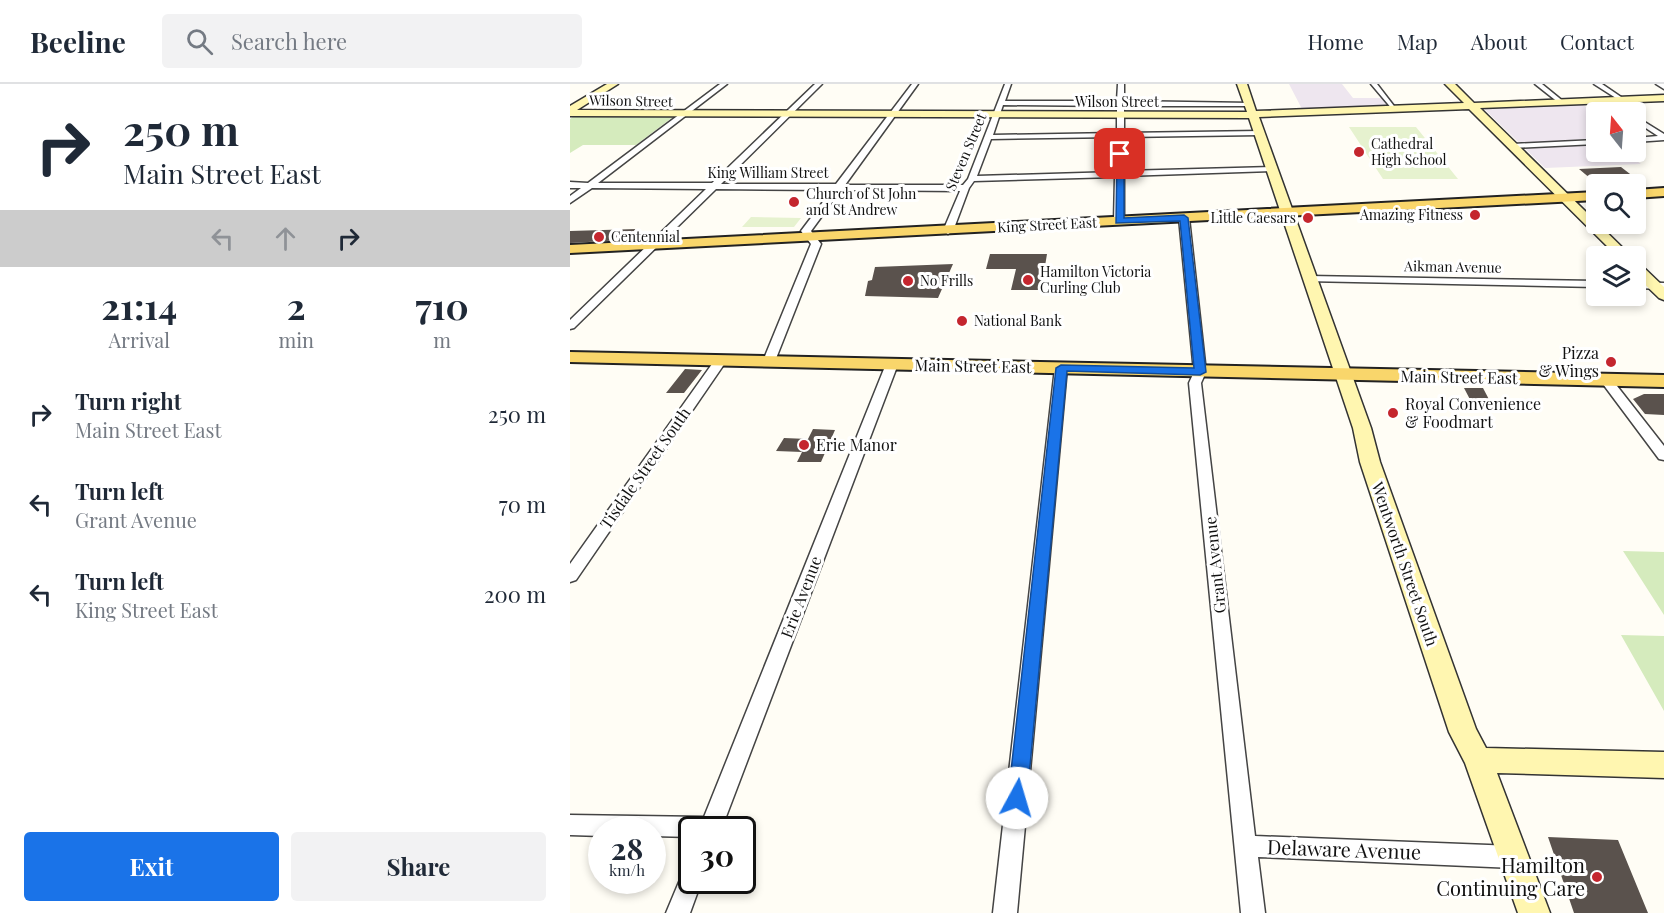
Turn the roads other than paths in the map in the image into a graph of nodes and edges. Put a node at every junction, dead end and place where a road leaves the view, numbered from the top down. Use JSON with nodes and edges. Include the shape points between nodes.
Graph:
{"nodes":[{"id":1,"x":613,"y":84,"type":"edge"},
{"id":2,"x":724,"y":84,"type":"edge"},
{"id":3,"x":819,"y":84,"type":"edge"},
{"id":4,"x":915,"y":84,"type":"edge"},
{"id":5,"x":1008,"y":84,"type":"edge"},
{"id":6,"x":1121,"y":84,"type":"edge"},
{"id":7,"x":1242,"y":84,"type":"edge"},
{"id":8,"x":1374,"y":84,"type":"edge"},
{"id":9,"x":1450,"y":84,"type":"edge"},
{"id":10,"x":1538,"y":84,"type":"edge"},
{"id":11,"x":1597,"y":84,"type":"edge"},
{"id":12,"x":1659,"y":84,"type":"edge"},
{"id":13,"x":1664,"y":87,"type":"edge"},
{"id":14,"x":1664,"y":98,"type":"edge"},
{"id":15,"x":1561,"y":102,"type":"junction"},
{"id":16,"x":1616,"y":102,"type":"edge"},
{"id":17,"x":1619,"y":102,"type":"edge"},
{"id":18,"x":1629,"y":102,"type":"edge"},
{"id":19,"x":1001,"y":103,"type":"junction"},
{"id":20,"x":1121,"y":104,"type":"junction"},
{"id":21,"x":1472,"y":106,"type":"junction"},
{"id":22,"x":1395,"y":109,"type":"junction"},
{"id":23,"x":1251,"y":110,"type":"junction"},
{"id":24,"x":570,"y":112,"type":"edge"},
{"id":25,"x":683,"y":115,"type":"junction"},
{"id":26,"x":787,"y":115,"type":"junction"},
{"id":27,"x":891,"y":116,"type":"junction"},
{"id":28,"x":996,"y":116,"type":"junction"},
{"id":29,"x":1121,"y":116,"type":"junction"},
{"id":30,"x":1646,"y":126,"type":"edge"},
{"id":31,"x":1260,"y":133,"type":"junction"},
{"id":32,"x":1120,"y":135,"type":"junction"},
{"id":33,"x":986,"y":137,"type":"junction"},
{"id":34,"x":1664,"y":138,"type":"edge"},
{"id":35,"x":1646,"y":139,"type":"edge"},
{"id":36,"x":1586,"y":142,"type":"edge"},
{"id":37,"x":1513,"y":146,"type":"junction"},
{"id":38,"x":1272,"y":169,"type":"junction"},
{"id":39,"x":1121,"y":174,"type":"junction"},
{"id":40,"x":972,"y":179,"type":"junction"},
{"id":41,"x":570,"y":185,"type":"edge"},
{"id":42,"x":589,"y":185,"type":"junction"},
{"id":43,"x":713,"y":186,"type":"junction"},
{"id":44,"x":838,"y":187,"type":"junction"},
{"id":45,"x":965,"y":188,"type":"junction"},
{"id":46,"x":1664,"y":192,"type":"edge"},
{"id":47,"x":1646,"y":193,"type":"edge"},
{"id":48,"x":1586,"y":196,"type":"edge"},
{"id":49,"x":1565,"y":197,"type":"junction"},
{"id":50,"x":570,"y":200,"type":"edge"},
{"id":51,"x":1287,"y":212,"type":"junction"},
{"id":52,"x":1184,"y":218,"type":"junction"},
{"id":53,"x":1119,"y":221,"type":"junction"},
{"id":54,"x":948,"y":231,"type":"junction"},
{"id":55,"x":810,"y":238,"type":"junction"},
{"id":56,"x":650,"y":246,"type":"junction"},
{"id":57,"x":1614,"y":246,"type":"edge"},
{"id":58,"x":570,"y":249,"type":"edge"},
{"id":59,"x":1646,"y":276,"type":"edge"},
{"id":60,"x":1309,"y":279,"type":"junction"},
{"id":61,"x":1586,"y":284,"type":"edge"},
{"id":62,"x":1646,"y":287,"type":"edge"},
{"id":63,"x":1661,"y":289,"type":"edge"},
{"id":64,"x":570,"y":326,"type":"edge"},
{"id":65,"x":570,"y":357,"type":"edge"},
{"id":66,"x":721,"y":360,"type":"junction"},
{"id":67,"x":769,"y":361,"type":"junction"},
{"id":68,"x":892,"y":364,"type":"junction"},
{"id":69,"x":1061,"y":368,"type":"junction"},
{"id":70,"x":1200,"y":372,"type":"junction"},
{"id":71,"x":1344,"y":374,"type":"junction"},
{"id":72,"x":1606,"y":380,"type":"junction"},
{"id":73,"x":1664,"y":381,"type":"edge"},
{"id":74,"x":1664,"y":456,"type":"edge"},
{"id":75,"x":570,"y":576,"type":"edge"},
{"id":76,"x":1478,"y":760,"type":"junction"},
{"id":77,"x":1664,"y":765,"type":"edge"},
{"id":78,"x":716,"y":816,"type":"edge"},
{"id":79,"x":570,"y":825,"type":"edge"},
{"id":80,"x":678,"y":827,"type":"edge"},
{"id":81,"x":1246,"y":846,"type":"junction"},
{"id":82,"x":1514,"y":857,"type":"junction"},
{"id":83,"x":686,"y":894,"type":"edge"},
{"id":84,"x":678,"y":913,"type":"edge"},
{"id":85,"x":1005,"y":913,"type":"edge"},
{"id":86,"x":1253,"y":913,"type":"edge"},
{"id":87,"x":1534,"y":913,"type":"edge"}],
"edges":[{"from":1,"to":24,"type":"main road"},
{"from":2,"to":25,"type":"street"},
{"from":3,"to":26,"type":"street"},
{"from":4,"to":27,"type":"street"},
{"from":5,"to":19,"type":"street","name":"Steven Street"},
{"from":6,"to":20,"type":"street"},
{"from":7,"to":23,"type":"main road","name":"Wentworth Street South"},
{"from":8,"to":22,"type":"street"},
{"from":9,"to":21,"type":"main road"},
{"from":10,"to":15,"type":"street"},
{"from":11,"to":17,"type":"street"},
{"from":12,"to":13,"type":"street"},
{"from":14,"to":18,"type":"main road","name":"Wilson Street"},
{"from":15,"to":16,"type":"main road","name":"Wilson Street"},
{"from":15,"to":21,"type":"main road","name":"Wilson Street"},
{"from":19,"to":20,"type":"street"},
{"from":19,"to":28,"type":"street","name":"Steven Street"},
{"from":20,"to":23,"type":"street"},
{"from":20,"to":29,"type":"street"},
{"from":21,"to":22,"type":"main road","name":"Wilson Street"},
{"from":21,"to":37,"type":"main road"},
{"from":22,"to":23,"type":"main road","name":"Wilson Street"},
{"from":23,"to":29,"type":"main road","name":"Wilson Street"},
{"from":23,"to":31,"type":"main road","name":"Wentworth Street South"},
{"from":24,"to":25,"type":"main road","name":"Wilson Street"},
{"from":25,"to":26,"type":"main road","name":"Wilson Street"},
{"from":25,"to":42,"type":"street"},
{"from":26,"to":27,"type":"main road","name":"Wilson Street"},
{"from":26,"to":43,"type":"street"},
{"from":27,"to":28,"type":"main road","name":"Wilson Street"},
{"from":27,"to":44,"type":"street"},
{"from":28,"to":29,"type":"main road","name":"Wilson Street"},
{"from":28,"to":33,"type":"street","name":"Steven Street"},
{"from":29,"to":32,"type":"street"},
{"from":30,"to":34,"type":"street"},
{"from":31,"to":32,"type":"street"},
{"from":31,"to":38,"type":"main road","name":"Wentworth Street South"},
{"from":32,"to":33,"type":"street"},
{"from":32,"to":39,"type":"street"},
{"from":33,"to":40,"type":"street","name":"Steven Street"},
{"from":34,"to":35,"type":"street"},
{"from":36,"to":37,"type":"street"},
{"from":37,"to":49,"type":"main road"},
{"from":38,"to":39,"type":"street"},
{"from":38,"to":51,"type":"main road","name":"Wentworth Street South"},
{"from":39,"to":40,"type":"street"},
{"from":39,"to":53,"type":"street"},
{"from":40,"to":45,"type":"street","name":"Steven Street"},
{"from":41,"to":42,"type":"street","name":"King William Street"},
{"from":42,"to":43,"type":"street","name":"King William Street"},
{"from":42,"to":50,"type":"street"},
{"from":43,"to":44,"type":"street","name":"King William Street"},
{"from":43,"to":56,"type":"street"},
{"from":44,"to":45,"type":"street","name":"King William Street"},
{"from":44,"to":55,"type":"street","via":[[806,231]]},
{"from":45,"to":54,"type":"street","name":"Steven Street"},
{"from":46,"to":47,"type":"main road"},
{"from":48,"to":49,"type":"main road","name":"King Street East"},
{"from":49,"to":51,"type":"main road","name":"King Street East"},
{"from":49,"to":57,"type":"main road"},
{"from":51,"to":52,"type":"main road","name":"King Street East"},
{"from":51,"to":60,"type":"main road","name":"Wentworth Street South"},
{"from":52,"to":53,"type":"main road","name":"King Street East"},
{"from":52,"to":70,"type":"street","name":"Grant Avenue"},
{"from":53,"to":54,"type":"main road","name":"King Street East"},
{"from":54,"to":55,"type":"main road","name":"King Street East"},
{"from":55,"to":56,"type":"main road","name":"King Street East"},
{"from":55,"to":67,"type":"street","via":[[816,244]]},
{"from":56,"to":58,"type":"main road","name":"King Street East"},
{"from":56,"to":64,"type":"street"},
{"from":59,"to":63,"type":"main road"},
{"from":60,"to":61,"type":"street","name":"Aikman Avenue"},
{"from":60,"to":71,"type":"main road","name":"Wentworth Street South"},
{"from":62,"to":63,"type":"street"},
{"from":65,"to":66,"type":"main road","name":"Main Street East"},
{"from":66,"to":67,"type":"main road","name":"Main Street East"},
{"from":66,"to":75,"type":"street","name":"Tisdale Street South"},
{"from":67,"to":68,"type":"main road","name":"Main Street East"},
{"from":68,"to":69,"type":"main road","name":"Main Street East"},
{"from":68,"to":78,"type":"street","name":"Erie Avenue"},
{"from":69,"to":70,"type":"main road","name":"Main Street East"},
{"from":69,"to":85,"type":"street"},
{"from":70,"to":71,"type":"main road","name":"Main Street East"},
{"from":70,"to":81,"type":"street","name":"Grant Avenue","via":[[1195,382]]},
{"from":71,"to":72,"type":"main road","name":"Main Street East"},
{"from":71,"to":76,"type":"main road","name":"Wentworth Street South","via":[[1370,462],[1463,732]]},
{"from":72,"to":73,"type":"main road","name":"Main Street East"},
{"from":72,"to":74,"type":"street"},
{"from":76,"to":77,"type":"main road"},
{"from":76,"to":82,"type":"main road","name":"Wentworth Street South"},
{"from":79,"to":80,"type":"street"},
{"from":81,"to":82,"type":"street","name":"Delaware Avenue"},
{"from":81,"to":86,"type":"street","name":"Grant Avenue"},
{"from":82,"to":87,"type":"main road","name":"Wentworth Street South"},
{"from":83,"to":84,"type":"street"}]}
